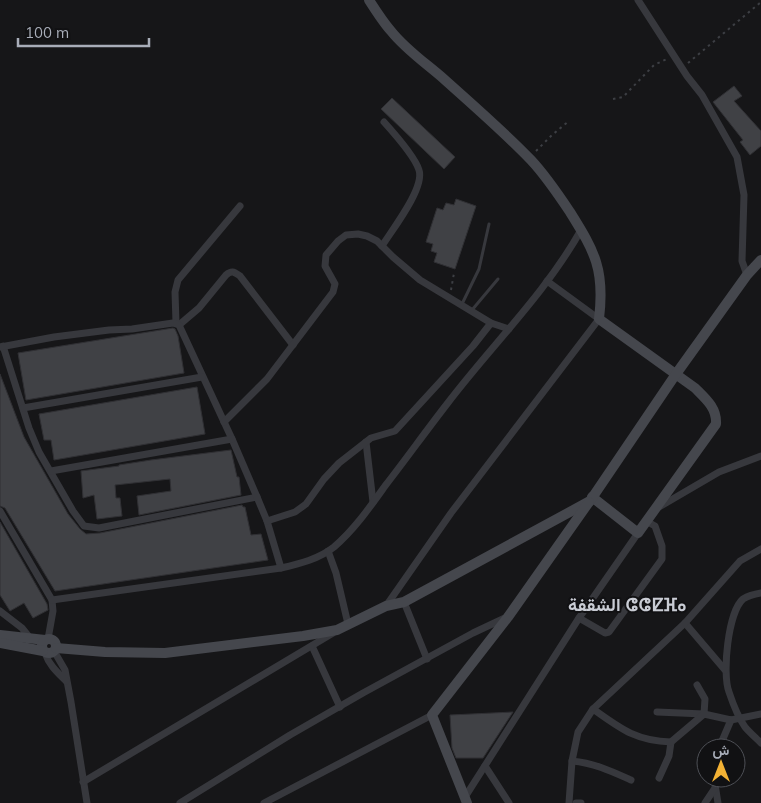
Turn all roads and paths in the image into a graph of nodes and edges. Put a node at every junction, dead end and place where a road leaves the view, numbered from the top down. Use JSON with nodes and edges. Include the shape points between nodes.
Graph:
{"nodes":[{"id":1,"x":369,"y":0,"type":"edge"},
{"id":2,"x":638,"y":0,"type":"edge"},
{"id":3,"x":761,"y":2,"type":"edge"},
{"id":4,"x":674,"y":56,"type":"junction"},
{"id":5,"x":682,"y":69,"type":"junction"},
{"id":6,"x":613,"y":99,"type":"dead end"},
{"id":7,"x":569,"y":121,"type":"dead end"},
{"id":8,"x":384,"y":122,"type":"dead end"},
{"id":9,"x":529,"y":158,"type":"junction"},
{"id":10,"x":240,"y":206,"type":"dead end"},
{"id":11,"x":489,"y":224,"type":"dead end"},
{"id":12,"x":581,"y":230,"type":"junction"},
{"id":13,"x":382,"y":246,"type":"junction"},
{"id":14,"x":761,"y":260,"type":"edge"},
{"id":15,"x":454,"y":273,"type":"dead end"},
{"id":16,"x":747,"y":275,"type":"junction"},
{"id":17,"x":498,"y":279,"type":"dead end"},
{"id":18,"x":547,"y":282,"type":"junction"},
{"id":19,"x":450,"y":297,"type":"junction"},
{"id":20,"x":462,"y":305,"type":"junction"},
{"id":21,"x":471,"y":311,"type":"junction"},
{"id":22,"x":599,"y":319,"type":"junction"},
{"id":23,"x":490,"y":323,"type":"junction"},
{"id":24,"x":177,"y":324,"type":"junction"},
{"id":25,"x":509,"y":329,"type":"junction"},
{"id":26,"x":293,"y":345,"type":"junction"},
{"id":27,"x":1,"y":346,"type":"edge"},
{"id":28,"x":676,"y":374,"type":"junction"},
{"id":29,"x":202,"y":377,"type":"junction"},
{"id":30,"x":23,"y":408,"type":"junction"},
{"id":31,"x":224,"y":422,"type":"junction"},
{"id":32,"x":232,"y":438,"type":"junction"},
{"id":33,"x":366,"y":442,"type":"junction"},
{"id":34,"x":761,"y":456,"type":"edge"},
{"id":35,"x":51,"y":471,"type":"junction"},
{"id":36,"x":257,"y":497,"type":"junction"},
{"id":37,"x":591,"y":499,"type":"junction"},
{"id":38,"x":373,"y":502,"type":"junction"},
{"id":39,"x":653,"y":510,"type":"junction"},
{"id":40,"x":0,"y":511,"type":"edge"},
{"id":41,"x":267,"y":521,"type":"junction"},
{"id":42,"x":646,"y":521,"type":"junction"},
{"id":43,"x":638,"y":533,"type":"junction"},
{"id":44,"x":761,"y":549,"type":"edge"},
{"id":45,"x":328,"y":551,"type":"junction"},
{"id":46,"x":281,"y":568,"type":"junction"},
{"id":47,"x":761,"y":593,"type":"edge"},
{"id":48,"x":52,"y":600,"type":"junction"},
{"id":49,"x":404,"y":602,"type":"junction"},
{"id":50,"x":386,"y":606,"type":"junction"},
{"id":51,"x":0,"y":611,"type":"edge"},
{"id":52,"x":508,"y":617,"type":"junction"},
{"id":53,"x":579,"y":618,"type":"junction"},
{"id":54,"x":684,"y":623,"type":"junction"},
{"id":55,"x":348,"y":624,"type":"junction"},
{"id":56,"x":338,"y":630,"type":"junction"},
{"id":57,"x":0,"y":635,"type":"edge"},
{"id":58,"x":30,"y":638,"type":"junction"},
{"id":59,"x":47,"y":639,"type":"junction"},
{"id":60,"x":0,"y":643,"type":"edge"},
{"id":61,"x":312,"y":646,"type":"junction"},
{"id":62,"x":50,"y":651,"type":"junction"},
{"id":63,"x":427,"y":659,"type":"junction"},
{"id":64,"x":725,"y":670,"type":"junction"},
{"id":65,"x":67,"y":681,"type":"junction"},
{"id":66,"x":697,"y":685,"type":"dead end"},
{"id":67,"x":340,"y":707,"type":"junction"},
{"id":68,"x":593,"y":709,"type":"junction"},
{"id":69,"x":657,"y":712,"type":"dead end"},
{"id":70,"x":704,"y":714,"type":"junction"},
{"id":71,"x":761,"y":714,"type":"edge"},
{"id":72,"x":432,"y":715,"type":"junction"},
{"id":73,"x":739,"y":718,"type":"junction"},
{"id":74,"x":731,"y":720,"type":"junction"},
{"id":75,"x":723,"y":738,"type":"edge"},
{"id":76,"x":671,"y":742,"type":"junction"},
{"id":77,"x":761,"y":744,"type":"edge"},
{"id":78,"x":572,"y":762,"type":"junction"},
{"id":79,"x":485,"y":766,"type":"junction"},
{"id":80,"x":659,"y":778,"type":"dead end"},
{"id":81,"x":631,"y":780,"type":"dead end"},
{"id":82,"x":83,"y":782,"type":"junction"},
{"id":83,"x":715,"y":788,"type":"joint"},
{"id":84,"x":466,"y":800,"type":"edge"},
{"id":85,"x":87,"y":803,"type":"edge"},
{"id":86,"x":180,"y":803,"type":"edge"},
{"id":87,"x":264,"y":803,"type":"edge"},
{"id":88,"x":509,"y":803,"type":"edge"},
{"id":89,"x":569,"y":803,"type":"edge"},
{"id":90,"x":576,"y":803,"type":"edge"},
{"id":91,"x":581,"y":803,"type":"edge"},
{"id":92,"x":705,"y":803,"type":"edge"},
{"id":93,"x":718,"y":803,"type":"edge"}],
"edges":[{"from":1,"to":9,"type":"main road","via":[[405,47]]},
{"from":2,"to":4,"type":"street"},
{"from":3,"to":5,"type":"path"},
{"from":4,"to":5,"type":"street"},
{"from":4,"to":6,"type":"path","via":[[654,66],[623,97]]},
{"from":5,"to":16,"type":"street","via":[[702,94],[737,157],[744,196],[742,261]]},
{"from":7,"to":9,"type":"path"},
{"from":8,"to":13,"type":"street","via":[[420,170],[419,184]]},
{"from":9,"to":12,"type":"main road","via":[[554,188]]},
{"from":10,"to":24,"type":"street","via":[[178,280],[174,292]]},
{"from":11,"to":20,"type":"lane","via":[[479,269]]},
{"from":12,"to":18,"type":"street"},
{"from":12,"to":22,"type":"main road","via":[[598,266]]},
{"from":13,"to":19,"type":"street","via":[[420,280]]},
{"from":13,"to":26,"type":"street","via":[[358,234],[346,235],[338,241],[325,259],[335,288]]},
{"from":14,"to":16,"type":"main road"},
{"from":15,"to":19,"type":"path"},
{"from":16,"to":28,"type":"main road"},
{"from":17,"to":21,"type":"lane"},
{"from":18,"to":22,"type":"street"},
{"from":18,"to":25,"type":"street"},
{"from":19,"to":20,"type":"street"},
{"from":20,"to":21,"type":"street"},
{"from":21,"to":23,"type":"street"},
{"from":22,"to":28,"type":"main road"},
{"from":22,"to":50,"type":"street","via":[[451,513]]},
{"from":23,"to":25,"type":"street"},
{"from":23,"to":33,"type":"street","via":[[400,427]]},
{"from":24,"to":26,"type":"street","via":[[199,308],[226,275],[234,271]]},
{"from":24,"to":27,"type":"street"},
{"from":24,"to":29,"type":"street"},
{"from":25,"to":38,"type":"street","via":[[448,402]]},
{"from":26,"to":31,"type":"street","via":[[267,379]]},
{"from":27,"to":30,"type":"street"},
{"from":28,"to":37,"type":"main road"},
{"from":28,"to":39,"type":"main road","via":[[708,400],[715,412],[716,424]]},
{"from":29,"to":30,"type":"street"},
{"from":29,"to":31,"type":"street"},
{"from":30,"to":35,"type":"street","via":[[39,452]]},
{"from":31,"to":32,"type":"street"},
{"from":32,"to":35,"type":"street"},
{"from":32,"to":36,"type":"street"},
{"from":33,"to":38,"type":"street"},
{"from":33,"to":41,"type":"street","via":[[332,469],[306,504],[295,512]]},
{"from":34,"to":39,"type":"street","via":[[700,482]]},
{"from":35,"to":36,"type":"street","via":[[77,516],[84,526],[90,528]]},
{"from":36,"to":41,"type":"street"},
{"from":37,"to":43,"type":"main road"},
{"from":37,"to":49,"type":"main road"},
{"from":37,"to":52,"type":"main road"},
{"from":38,"to":45,"type":"street"},
{"from":39,"to":42,"type":"main road"},
{"from":40,"to":48,"type":"street"},
{"from":41,"to":46,"type":"street"},
{"from":42,"to":43,"type":"main road"},
{"from":42,"to":53,"type":"street","via":[[655,526],[662,546],[662,559],[608,632]]},
{"from":43,"to":53,"type":"street"},
{"from":44,"to":54,"type":"street","via":[[740,561]]},
{"from":45,"to":46,"type":"street"},
{"from":45,"to":55,"type":"street"},
{"from":46,"to":48,"type":"street"},
{"from":47,"to":64,"type":"street","via":[[744,598],[737,607]]},
{"from":48,"to":59,"type":"street"},
{"from":49,"to":50,"type":"main road"},
{"from":49,"to":63,"type":"street"},
{"from":50,"to":55,"type":"main road"},
{"from":51,"to":58,"type":"street"},
{"from":52,"to":63,"type":"street"},
{"from":52,"to":72,"type":"main road"},
{"from":53,"to":79,"type":"street"},
{"from":54,"to":64,"type":"street"},
{"from":54,"to":68,"type":"street"},
{"from":55,"to":56,"type":"main road"},
{"from":56,"to":61,"type":"street"},
{"from":56,"to":62,"type":"main road","via":[[165,653]]},
{"from":57,"to":58,"type":"main road"},
{"from":58,"to":59,"type":"main road"},
{"from":59,"to":62,"type":"main road","via":[[41,644]]},
{"from":60,"to":62,"type":"main road"},
{"from":61,"to":67,"type":"street"},
{"from":61,"to":82,"type":"street"},
{"from":62,"to":65,"type":"street","via":[[65,670]]},
{"from":62,"to":65,"type":"street","via":[[48,662]]},
{"from":63,"to":67,"type":"street"},
{"from":64,"to":73,"type":"street","via":[[728,690]]},
{"from":65,"to":82,"type":"street"},
{"from":66,"to":70,"type":"street","via":[[705,700]]},
{"from":67,"to":86,"type":"street","via":[[290,734]]},
{"from":68,"to":76,"type":"street","via":[[619,728],[640,738]]},
{"from":68,"to":78,"type":"street","via":[[578,732]]},
{"from":69,"to":70,"type":"street"},
{"from":70,"to":74,"type":"street"},
{"from":70,"to":76,"type":"street"},
{"from":71,"to":73,"type":"street"},
{"from":72,"to":84,"type":"main road"},
{"from":72,"to":87,"type":"street"},
{"from":73,"to":74,"type":"street"},
{"from":73,"to":77,"type":"street"},
{"from":74,"to":75,"type":"street"},
{"from":76,"to":80,"type":"street","via":[[669,756]]},
{"from":78,"to":81,"type":"street","via":[[590,763]]},
{"from":78,"to":89,"type":"street"},
{"from":79,"to":84,"type":"street"},
{"from":79,"to":88,"type":"street"},
{"from":82,"to":85,"type":"street"},
{"from":83,"to":92,"type":"street"},
{"from":83,"to":93,"type":"street"},
{"from":90,"to":91,"type":"street"}]}
